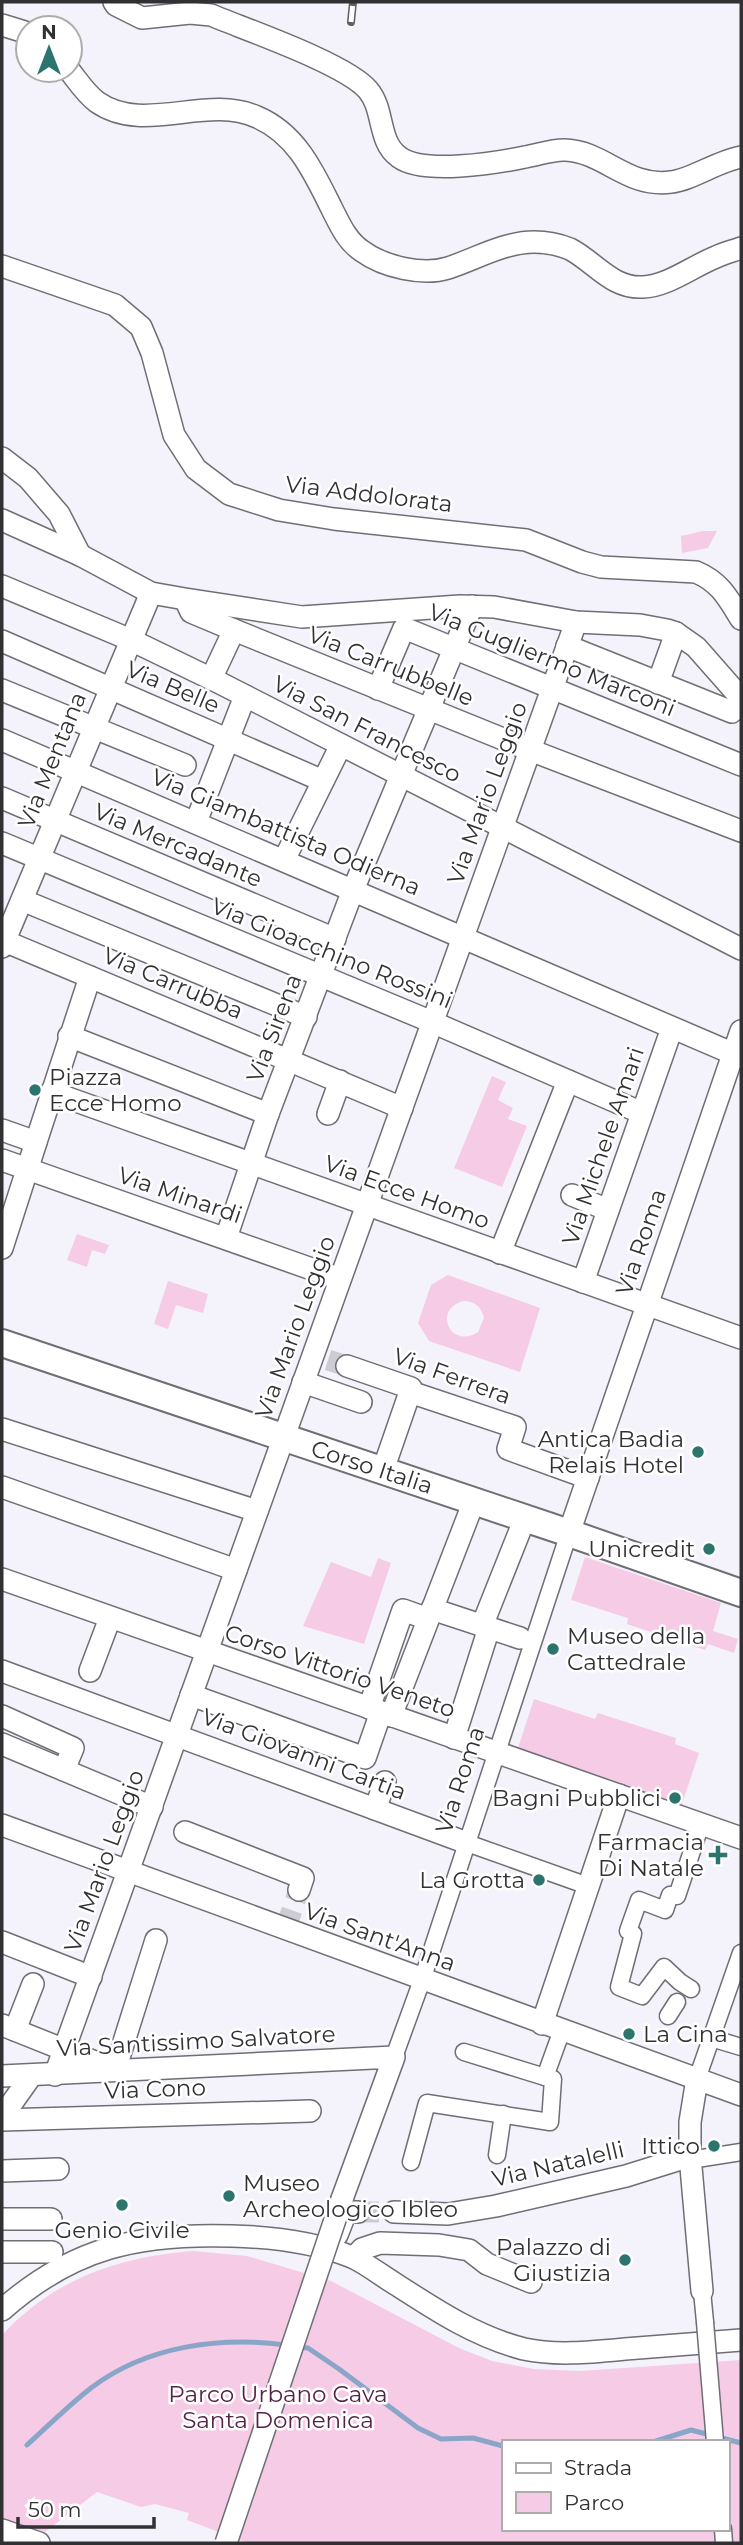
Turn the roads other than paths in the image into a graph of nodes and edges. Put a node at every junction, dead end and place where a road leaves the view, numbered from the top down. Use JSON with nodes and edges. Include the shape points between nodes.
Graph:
{"nodes":[{"id":1,"x":114,"y":2,"type":"edge"},
{"id":2,"x":82,"y":84,"type":"edge"},
{"id":3,"x":741,"y":157,"type":"edge"},
{"id":4,"x":741,"y":248,"type":"edge"},
{"id":5,"x":2,"y":266,"type":"edge"},
{"id":6,"x":2,"y":458,"type":"edge"},
{"id":7,"x":2,"y":520,"type":"edge"},
{"id":8,"x":80,"y":555,"type":"junction"},
{"id":9,"x":2,"y":586,"type":"edge"},
{"id":10,"x":151,"y":593,"type":"junction"},
{"id":11,"x":185,"y":600,"type":"junction"},
{"id":12,"x":472,"y":606,"type":"junction"},
{"id":13,"x":741,"y":619,"type":"edge"},
{"id":14,"x":576,"y":622,"type":"junction"},
{"id":15,"x":234,"y":630,"type":"junction"},
{"id":16,"x":676,"y":633,"type":"junction"},
{"id":17,"x":131,"y":640,"type":"junction"},
{"id":18,"x":2,"y":641,"type":"edge"},
{"id":19,"x":567,"y":646,"type":"junction"},
{"id":20,"x":454,"y":648,"type":"junction"},
{"id":21,"x":211,"y":679,"type":"junction"},
{"id":22,"x":658,"y":683,"type":"junction"},
{"id":23,"x":110,"y":689,"type":"junction"},
{"id":24,"x":378,"y":689,"type":"junction"},
{"id":25,"x":552,"y":689,"type":"junction"},
{"id":26,"x":2,"y":690,"type":"edge"},
{"id":27,"x":245,"y":696,"type":"junction"},
{"id":28,"x":736,"y":705,"type":"edge"},
{"id":29,"x":428,"y":710,"type":"junction"},
{"id":30,"x":93,"y":729,"type":"junction"},
{"id":31,"x":2,"y":740,"type":"edge"},
{"id":32,"x":228,"y":740,"type":"junction"},
{"id":33,"x":341,"y":745,"type":"junction"},
{"id":34,"x":530,"y":750,"type":"junction"},
{"id":35,"x":185,"y":765,"type":"dead end"},
{"id":36,"x":741,"y":765,"type":"edge"},
{"id":37,"x":76,"y":771,"type":"junction"},
{"id":38,"x":400,"y":775,"type":"junction"},
{"id":39,"x":323,"y":781,"type":"junction"},
{"id":40,"x":2,"y":798,"type":"edge"},
{"id":41,"x":55,"y":821,"type":"junction"},
{"id":42,"x":196,"y":822,"type":"junction"},
{"id":43,"x":502,"y":827,"type":"junction"},
{"id":44,"x":741,"y":831,"type":"edge"},
{"id":45,"x":2,"y":843,"type":"edge"},
{"id":46,"x":40,"y":860,"type":"junction"},
{"id":47,"x":284,"y":860,"type":"junction"},
{"id":48,"x":353,"y":890,"type":"junction"},
{"id":49,"x":22,"y":900,"type":"junction"},
{"id":50,"x":463,"y":937,"type":"junction"},
{"id":51,"x":335,"y":939,"type":"junction"},
{"id":52,"x":3,"y":943,"type":"edge"},
{"id":53,"x":741,"y":949,"type":"edge"},
{"id":54,"x":90,"y":977,"type":"junction"},
{"id":55,"x":322,"y":977,"type":"junction"},
{"id":56,"x":306,"y":1017,"type":"junction"},
{"id":57,"x":432,"y":1022,"type":"junction"},
{"id":58,"x":672,"y":1028,"type":"junction"},
{"id":59,"x":741,"y":1031,"type":"edge"},
{"id":60,"x":66,"y":1045,"type":"junction"},
{"id":61,"x":737,"y":1056,"type":"edge"},
{"id":62,"x":289,"y":1060,"type":"junction"},
{"id":63,"x":340,"y":1081,"type":"junction"},
{"id":64,"x":568,"y":1081,"type":"junction"},
{"id":65,"x":54,"y":1093,"type":"junction"},
{"id":66,"x":402,"y":1108,"type":"junction"},
{"id":67,"x":642,"y":1113,"type":"junction"},
{"id":68,"x":268,"y":1114,"type":"junction"},
{"id":69,"x":328,"y":1114,"type":"dead end"},
{"id":70,"x":2,"y":1130,"type":"edge"},
{"id":71,"x":35,"y":1145,"type":"junction"},
{"id":72,"x":2,"y":1160,"type":"edge"},
{"id":73,"x":251,"y":1164,"type":"junction"},
{"id":74,"x":27,"y":1169,"type":"junction"},
{"id":75,"x":572,"y":1195,"type":"dead end"},
{"id":76,"x":367,"y":1205,"type":"junction"},
{"id":77,"x":608,"y":1210,"type":"junction"},
{"id":78,"x":226,"y":1238,"type":"junction"},
{"id":79,"x":2,"y":1248,"type":"edge"},
{"id":80,"x":500,"y":1253,"type":"junction"},
{"id":81,"x":340,"y":1279,"type":"junction"},
{"id":82,"x":583,"y":1282,"type":"junction"},
{"id":83,"x":647,"y":1305,"type":"junction"},
{"id":84,"x":741,"y":1338,"type":"edge"},
{"id":85,"x":2,"y":1343,"type":"edge"},
{"id":86,"x":330,"y":1360,"type":"junction"},
{"id":87,"x":303,"y":1382,"type":"junction"},
{"id":88,"x":410,"y":1392,"type":"junction"},
{"id":89,"x":361,"y":1402,"type":"dead end"},
{"id":90,"x":2,"y":1429,"type":"edge"},
{"id":91,"x":284,"y":1437,"type":"junction"},
{"id":92,"x":383,"y":1470,"type":"junction"},
{"id":93,"x":588,"y":1478,"type":"junction"},
{"id":94,"x":2,"y":1487,"type":"edge"},
{"id":95,"x":474,"y":1501,"type":"junction"},
{"id":96,"x":257,"y":1511,"type":"junction"},
{"id":97,"x":525,"y":1518,"type":"junction"},
{"id":98,"x":569,"y":1533,"type":"junction"},
{"id":99,"x":236,"y":1570,"type":"junction"},
{"id":100,"x":2,"y":1579,"type":"edge"},
{"id":101,"x":741,"y":1593,"type":"edge"},
{"id":102,"x":430,"y":1614,"type":"junction"},
{"id":103,"x":110,"y":1618,"type":"junction"},
{"id":104,"x":486,"y":1627,"type":"junction"},
{"id":105,"x":526,"y":1641,"type":"junction"},
{"id":106,"x":207,"y":1652,"type":"junction"},
{"id":107,"x":2,"y":1671,"type":"edge"},
{"id":108,"x":90,"y":1671,"type":"dead end"},
{"id":109,"x":191,"y":1695,"type":"junction"},
{"id":110,"x":380,"y":1712,"type":"junction"},
{"id":111,"x":2,"y":1716,"type":"edge"},
{"id":112,"x":177,"y":1734,"type":"junction"},
{"id":113,"x":454,"y":1738,"type":"junction"},
{"id":114,"x":2,"y":1744,"type":"edge"},
{"id":115,"x":497,"y":1752,"type":"junction"},
{"id":116,"x":64,"y":1770,"type":"junction"},
{"id":117,"x":385,"y":1782,"type":"dead end"},
{"id":118,"x":619,"y":1795,"type":"junction"},
{"id":119,"x":152,"y":1807,"type":"junction"},
{"id":120,"x":375,"y":1808,"type":"junction"},
{"id":121,"x":2,"y":1825,"type":"edge"},
{"id":122,"x":701,"y":1825,"type":"junction"},
{"id":123,"x":185,"y":1832,"type":"dead end"},
{"id":124,"x":741,"y":1838,"type":"edge"},
{"id":125,"x":467,"y":1843,"type":"junction"},
{"id":126,"x":128,"y":1873,"type":"junction"},
{"id":127,"x":588,"y":1886,"type":"junction"},
{"id":128,"x":299,"y":1889,"type":"dead end"},
{"id":129,"x":156,"y":1940,"type":"dead end"},
{"id":130,"x":2,"y":1942,"type":"edge"},
{"id":131,"x":741,"y":1953,"type":"edge"},
{"id":132,"x":91,"y":1977,"type":"junction"},
{"id":133,"x":422,"y":1980,"type":"junction"},
{"id":134,"x":33,"y":1984,"type":"dead end"},
{"id":135,"x":682,"y":1996,"type":"dead end"},
{"id":136,"x":725,"y":1999,"type":"junction"},
{"id":137,"x":741,"y":2004,"type":"edge"},
{"id":138,"x":13,"y":2023,"type":"edge"},
{"id":139,"x":552,"y":2027,"type":"junction"},
{"id":140,"x":712,"y":2038,"type":"junction"},
{"id":141,"x":741,"y":2048,"type":"edge"},
{"id":142,"x":65,"y":2050,"type":"junction"},
{"id":143,"x":464,"y":2052,"type":"dead end"},
{"id":144,"x":394,"y":2057,"type":"junction"},
{"id":145,"x":115,"y":2070,"type":"junction"},
{"id":146,"x":55,"y":2075,"type":"junction"},
{"id":147,"x":2,"y":2076,"type":"edge"},
{"id":148,"x":31,"y":2076,"type":"junction"},
{"id":149,"x":545,"y":2077,"type":"junction"},
{"id":150,"x":697,"y":2079,"type":"junction"},
{"id":151,"x":741,"y":2095,"type":"edge"},
{"id":152,"x":310,"y":2111,"type":"dead end"},
{"id":153,"x":503,"y":2114,"type":"junction"},
{"id":154,"x":2,"y":2119,"type":"edge"},
{"id":155,"x":741,"y":2152,"type":"edge"},
{"id":156,"x":497,"y":2155,"type":"dead end"},
{"id":157,"x":690,"y":2158,"type":"junction"},
{"id":158,"x":411,"y":2162,"type":"dead end"},
{"id":159,"x":58,"y":2169,"type":"dead end"},
{"id":160,"x":2,"y":2171,"type":"edge"},
{"id":161,"x":350,"y":2205,"type":"junction"},
{"id":162,"x":394,"y":2212,"type":"tunnel mouth"},
{"id":163,"x":51,"y":2219,"type":"dead end"},
{"id":164,"x":2,"y":2220,"type":"edge"},
{"id":165,"x":331,"y":2250,"type":"junction"},
{"id":166,"x":2,"y":2252,"type":"edge"},
{"id":167,"x":52,"y":2252,"type":"dead end"},
{"id":168,"x":354,"y":2258,"type":"junction"},
{"id":169,"x":531,"y":2282,"type":"dead end"},
{"id":170,"x":702,"y":2291,"type":"joint"},
{"id":171,"x":2,"y":2309,"type":"edge"},
{"id":172,"x":741,"y":2340,"type":"edge"},
{"id":173,"x":715,"y":2440,"type":"edge"},
{"id":174,"x":2,"y":2530,"type":"edge"},
{"id":175,"x":39,"y":2543,"type":"edge"},
{"id":176,"x":226,"y":2543,"type":"edge"}],
"edges":[{"from":1,"to":3,"type":"street","via":[[142,18],[211,15],[350,74],[369,91],[383,136],[399,157],[425,165],[483,164],[564,149],[587,153],[634,179],[672,182]]},
{"from":2,"to":4,"type":"street","via":[[97,101],[120,112],[148,116],[205,109],[257,116],[283,133],[307,159],[344,233],[363,252],[394,266],[445,269],[507,246],[552,243],[571,250],[610,278],[643,287]]},
{"from":5,"to":13,"type":"street","name":"Via Addolorata","via":[[115,305],[141,327],[174,435],[196,469],[229,494],[279,510],[334,519],[526,540],[601,567],[696,572],[724,590]]},
{"from":6,"to":8,"type":"street","via":[[28,478],[59,514]]},
{"from":7,"to":8,"type":"street"},
{"from":8,"to":10,"type":"street"},
{"from":9,"to":17,"type":"street","name":"Via San Francesco"},
{"from":10,"to":11,"type":"street"},
{"from":10,"to":17,"type":"street","name":"Via Mentana"},
{"from":11,"to":12,"type":"street","via":[[302,617]]},
{"from":11,"to":15,"type":"street","name":"Via Carrubbelle","via":[[191,611]]},
{"from":12,"to":14,"type":"street"},
{"from":12,"to":20,"type":"street","name":"Via Sirena"},
{"from":14,"to":16,"type":"street","via":[[640,625]]},
{"from":14,"to":19,"type":"street","name":"Via Mario Leggio"},
{"from":15,"to":21,"type":"street"},
{"from":15,"to":24,"type":"street","name":"Via Carrubbelle"},
{"from":16,"to":22,"type":"street"},
{"from":16,"to":28,"type":"street","via":[[696,647]]},
{"from":17,"to":21,"type":"street","name":"Via San Francesco"},
{"from":17,"to":23,"type":"street","name":"Via Mentana"},
{"from":18,"to":23,"type":"street","name":"Via Belle"},
{"from":19,"to":22,"type":"street"},
{"from":19,"to":25,"type":"street","name":"Via Mario Leggio"},
{"from":20,"to":24,"type":"street","name":"Via Gugliermo Marconi","via":[[404,628]]},
{"from":20,"to":25,"type":"street","name":"Via Gugliermo Marconi"},
{"from":20,"to":29,"type":"street","name":"Via Sirena"},
{"from":21,"to":27,"type":"street","name":"Via San Francesco"},
{"from":22,"to":28,"type":"street"},
{"from":23,"to":30,"type":"street","name":"Via Mentana"},
{"from":23,"to":32,"type":"street","name":"Via Belle"},
{"from":24,"to":29,"type":"street","name":"Via Carrubbelle"},
{"from":25,"to":34,"type":"street","name":"Via Mario Leggio"},
{"from":25,"to":36,"type":"street","name":"Via Gugliermo Marconi"},
{"from":26,"to":30,"type":"street"},
{"from":27,"to":32,"type":"street"},
{"from":27,"to":33,"type":"street","name":"Via San Francesco"},
{"from":29,"to":34,"type":"street","name":"Via Carrubbelle"},
{"from":29,"to":38,"type":"street","name":"Via Sirena"},
{"from":30,"to":35,"type":"street"},
{"from":30,"to":37,"type":"street","name":"Via Mentana"},
{"from":31,"to":37,"type":"street","name":"Via Giambattista Odierna"},
{"from":32,"to":39,"type":"street","name":"Via Belle"},
{"from":32,"to":42,"type":"street"},
{"from":33,"to":38,"type":"street","name":"Via San Francesco"},
{"from":33,"to":39,"type":"street"},
{"from":34,"to":43,"type":"street","name":"Via Mario Leggio"},
{"from":34,"to":44,"type":"street","name":"Via Carrubbelle"},
{"from":37,"to":41,"type":"street","name":"Via Mentana"},
{"from":37,"to":42,"type":"street","name":"Via Giambattista Odierna"},
{"from":38,"to":43,"type":"street","name":"Via San Francesco"},
{"from":38,"to":48,"type":"street","name":"Via Sirena"},
{"from":39,"to":47,"type":"street"},
{"from":40,"to":41,"type":"street","name":"Via Mercadante"},
{"from":41,"to":46,"type":"street","name":"Via Mentana"},
{"from":41,"to":51,"type":"street","name":"Via Mercadante"},
{"from":42,"to":47,"type":"street","name":"Via Giambattista Odierna"},
{"from":43,"to":50,"type":"street","name":"Via Mario Leggio"},
{"from":43,"to":53,"type":"street","name":"Via San Francesco"},
{"from":45,"to":46,"type":"street","name":"Via Gioacchino Rossini"},
{"from":46,"to":49,"type":"street","name":"Via Mentana"},
{"from":46,"to":55,"type":"street","name":"Via Gioacchino Rossini"},
{"from":47,"to":48,"type":"street","name":"Via Giambattista Odierna"},
{"from":48,"to":50,"type":"street","name":"Via Giambattista Odierna"},
{"from":48,"to":51,"type":"street","name":"Via Sirena"},
{"from":49,"to":52,"type":"street","name":"Via Mentana"},
{"from":49,"to":56,"type":"street"},
{"from":50,"to":57,"type":"street","name":"Via Mario Leggio"},
{"from":50,"to":58,"type":"street","name":"Via Giambattista Odierna"},
{"from":51,"to":55,"type":"street","name":"Via Sirena"},
{"from":52,"to":54,"type":"street","name":"Via Carrubba"},
{"from":54,"to":60,"type":"street"},
{"from":54,"to":62,"type":"street","name":"Via Carrubba"},
{"from":55,"to":56,"type":"street","name":"Via Sirena"},
{"from":55,"to":57,"type":"street","name":"Via Gioacchino Rossini"},
{"from":56,"to":62,"type":"street","name":"Via Sirena"},
{"from":57,"to":64,"type":"street","name":"Via Gioacchino Rossini"},
{"from":57,"to":66,"type":"street","name":"Via Mario Leggio"},
{"from":58,"to":61,"type":"street","name":"Via Giambattista Odierna"},
{"from":58,"to":67,"type":"street","name":"Via Michele Amari"},
{"from":59,"to":61,"type":"street","name":"Via Roma"},
{"from":60,"to":65,"type":"street"},
{"from":60,"to":68,"type":"street"},
{"from":61,"to":83,"type":"street","name":"Via Roma"},
{"from":62,"to":63,"type":"street","name":"Via Carrubba"},
{"from":62,"to":68,"type":"street","name":"Via Sirena"},
{"from":63,"to":66,"type":"street","name":"Via Carrubba"},
{"from":63,"to":69,"type":"street"},
{"from":64,"to":67,"type":"street","name":"Via Gioacchino Rossini"},
{"from":64,"to":80,"type":"street"},
{"from":65,"to":71,"type":"street"},
{"from":65,"to":73,"type":"street","name":"Via Ecce Homo"},
{"from":66,"to":76,"type":"street","name":"Via Mario Leggio"},
{"from":67,"to":77,"type":"street","name":"Via Michele Amari"},
{"from":68,"to":73,"type":"street","name":"Via Sirena"},
{"from":70,"to":71,"type":"street"},
{"from":71,"to":74,"type":"street"},
{"from":72,"to":74,"type":"street","name":"Via Minardi"},
{"from":73,"to":76,"type":"street","name":"Via Ecce Homo"},
{"from":73,"to":78,"type":"street","name":"Via Sirena"},
{"from":74,"to":78,"type":"street","name":"Via Minardi"},
{"from":74,"to":79,"type":"street"},
{"from":75,"to":77,"type":"street"},
{"from":76,"to":80,"type":"street","name":"Via Ecce Homo"},
{"from":76,"to":81,"type":"street","name":"Via Mario Leggio"},
{"from":77,"to":82,"type":"street","name":"Via Michele Amari"},
{"from":78,"to":81,"type":"street","name":"Via Minardi"},
{"from":80,"to":82,"type":"street","name":"Via Ecce Homo"},
{"from":81,"to":86,"type":"street","name":"Via Mario Leggio"},
{"from":82,"to":83,"type":"street","name":"Via Ecce Homo"},
{"from":83,"to":84,"type":"street","name":"Via Ecce Homo"},
{"from":83,"to":93,"type":"street","name":"Via Roma"},
{"from":85,"to":91,"type":"street","name":"Corso Italia"},
{"from":86,"to":87,"type":"street","name":"Via Mario Leggio"},
{"from":86,"to":88,"type":"street","name":"Via Ferrera","via":[[411,1388]]},
{"from":87,"to":89,"type":"street"},
{"from":87,"to":91,"type":"street","name":"Via Mario Leggio"},
{"from":88,"to":92,"type":"street"},
{"from":88,"to":93,"type":"street","name":"Via Ferrera","via":[[515,1427],[508,1449]]},
{"from":90,"to":96,"type":"street"},
{"from":91,"to":92,"type":"street","name":"Corso Italia"},
{"from":91,"to":96,"type":"street","name":"Via Mario Leggio"},
{"from":92,"to":95,"type":"street","name":"Corso Italia"},
{"from":93,"to":98,"type":"street","name":"Via Roma"},
{"from":94,"to":99,"type":"street"},
{"from":95,"to":97,"type":"street","name":"Corso Italia"},
{"from":95,"to":102,"type":"street"},
{"from":96,"to":99,"type":"street","name":"Via Mario Leggio"},
{"from":97,"to":98,"type":"street","name":"Corso Italia"},
{"from":97,"to":104,"type":"street"},
{"from":98,"to":101,"type":"street","name":"Corso Italia"},
{"from":98,"to":105,"type":"street","name":"Via Roma"},
{"from":99,"to":106,"type":"street","name":"Via Mario Leggio"},
{"from":100,"to":103,"type":"street","name":"Corso Vittorio Veneto"},
{"from":102,"to":104,"type":"street"},
{"from":102,"to":110,"type":"street"},
{"from":103,"to":106,"type":"street","name":"Corso Vittorio Veneto"},
{"from":103,"to":108,"type":"street"},
{"from":104,"to":105,"type":"street"},
{"from":104,"to":113,"type":"street"},
{"from":105,"to":115,"type":"street","name":"Via Roma"},
{"from":106,"to":109,"type":"street","name":"Via Mario Leggio"},
{"from":106,"to":110,"type":"street","name":"Corso Vittorio Veneto"},
{"from":107,"to":112,"type":"street","name":"Via Giovanni Cartia"},
{"from":109,"to":110,"type":"street","via":[[365,1758]]},
{"from":109,"to":112,"type":"street","name":"Via Mario Leggio"},
{"from":110,"to":113,"type":"street","name":"Corso Vittorio Veneto"},
{"from":111,"to":116,"type":"street","via":[[72,1748]]},
{"from":112,"to":119,"type":"street","name":"Via Mario Leggio"},
{"from":112,"to":120,"type":"street","name":"Via Giovanni Cartia"},
{"from":113,"to":115,"type":"street","name":"Corso Vittorio Veneto"},
{"from":114,"to":116,"type":"street"},
{"from":115,"to":118,"type":"street","name":"Corso Vittorio Veneto"},
{"from":115,"to":125,"type":"street","name":"Via Roma"},
{"from":116,"to":119,"type":"street"},
{"from":117,"to":120,"type":"street"},
{"from":118,"to":122,"type":"street","name":"Corso Vittorio Veneto"},
{"from":118,"to":127,"type":"street"},
{"from":119,"to":126,"type":"street","name":"Via Mario Leggio"},
{"from":120,"to":125,"type":"street","name":"Via Giovanni Cartia"},
{"from":121,"to":126,"type":"street","name":"Via Sant'Anna"},
{"from":122,"to":124,"type":"street","name":"Corso Vittorio Veneto"},
{"from":122,"to":135,"type":"street","via":[[677,1896],[670,1895],[665,1910],[639,1900],[628,1931],[633,1934],[619,1987],[642,1996],[664,1967]]},
{"from":123,"to":128,"type":"street","via":[[303,1878]]},
{"from":125,"to":127,"type":"street","name":"Via Giovanni Cartia"},
{"from":125,"to":133,"type":"street","name":"Via Roma"},
{"from":126,"to":132,"type":"street","name":"Via Mario Leggio"},
{"from":126,"to":133,"type":"street","name":"Via Sant'Anna"},
{"from":127,"to":139,"type":"street"},
{"from":129,"to":145,"type":"street"},
{"from":130,"to":132,"type":"street"},
{"from":131,"to":136,"type":"street"},
{"from":132,"to":142,"type":"street","name":"Via Mario Leggio"},
{"from":133,"to":139,"type":"street","name":"Via Sant'Anna"},
{"from":133,"to":144,"type":"street","name":"Via Roma"},
{"from":134,"to":138,"type":"street"},
{"from":136,"to":137,"type":"street"},
{"from":136,"to":140,"type":"street"},
{"from":138,"to":142,"type":"street"},
{"from":139,"to":149,"type":"street"},
{"from":139,"to":150,"type":"street","name":"Via Sant'Anna"},
{"from":140,"to":141,"type":"street"},
{"from":140,"to":150,"type":"street"},
{"from":142,"to":145,"type":"street"},
{"from":142,"to":146,"type":"street","name":"Via Mario Leggio"},
{"from":143,"to":149,"type":"street"},
{"from":144,"to":145,"type":"street","name":"Via Santissimo Salvatore"},
{"from":144,"to":161,"type":"street","name":"Via Roma"},
{"from":145,"to":146,"type":"street","name":"Via Santissimo Salvatore"},
{"from":146,"to":148,"type":"street","name":"Via Santissimo Salvatore"},
{"from":147,"to":148,"type":"street","name":"Via Santissimo Salvatore"},
{"from":148,"to":154,"type":"street"},
{"from":149,"to":153,"type":"street","via":[[553,2079],[551,2122]]},
{"from":150,"to":151,"type":"street","name":"Via Sant'Anna"},
{"from":150,"to":157,"type":"street"},
{"from":152,"to":154,"type":"street","name":"Via Cono"},
{"from":153,"to":156,"type":"street"},
{"from":153,"to":158,"type":"street","via":[[427,2103]]},
{"from":155,"to":157,"type":"street"},
{"from":157,"to":162,"type":"street","name":"Via Natalelli","via":[[496,2206],[448,2214]]},
{"from":157,"to":170,"type":"street"},
{"from":159,"to":160,"type":"street"},
{"from":161,"to":165,"type":"street"},
{"from":161,"to":176,"type":"street","name":"Via Roma","bridge":true},
{"from":163,"to":164,"type":"street"},
{"from":165,"to":168,"type":"street"},
{"from":165,"to":171,"type":"street","via":[[262,2237],[152,2238],[88,2255],[35,2283]]},
{"from":166,"to":167,"type":"street"},
{"from":168,"to":169,"type":"street","via":[[362,2249],[380,2243],[439,2245],[470,2250],[487,2264]]},
{"from":168,"to":172,"type":"street","via":[[455,2323],[538,2351],[590,2352]]},
{"from":170,"to":173,"type":"street","bridge":true},
{"from":174,"to":175,"type":"street"}]}
